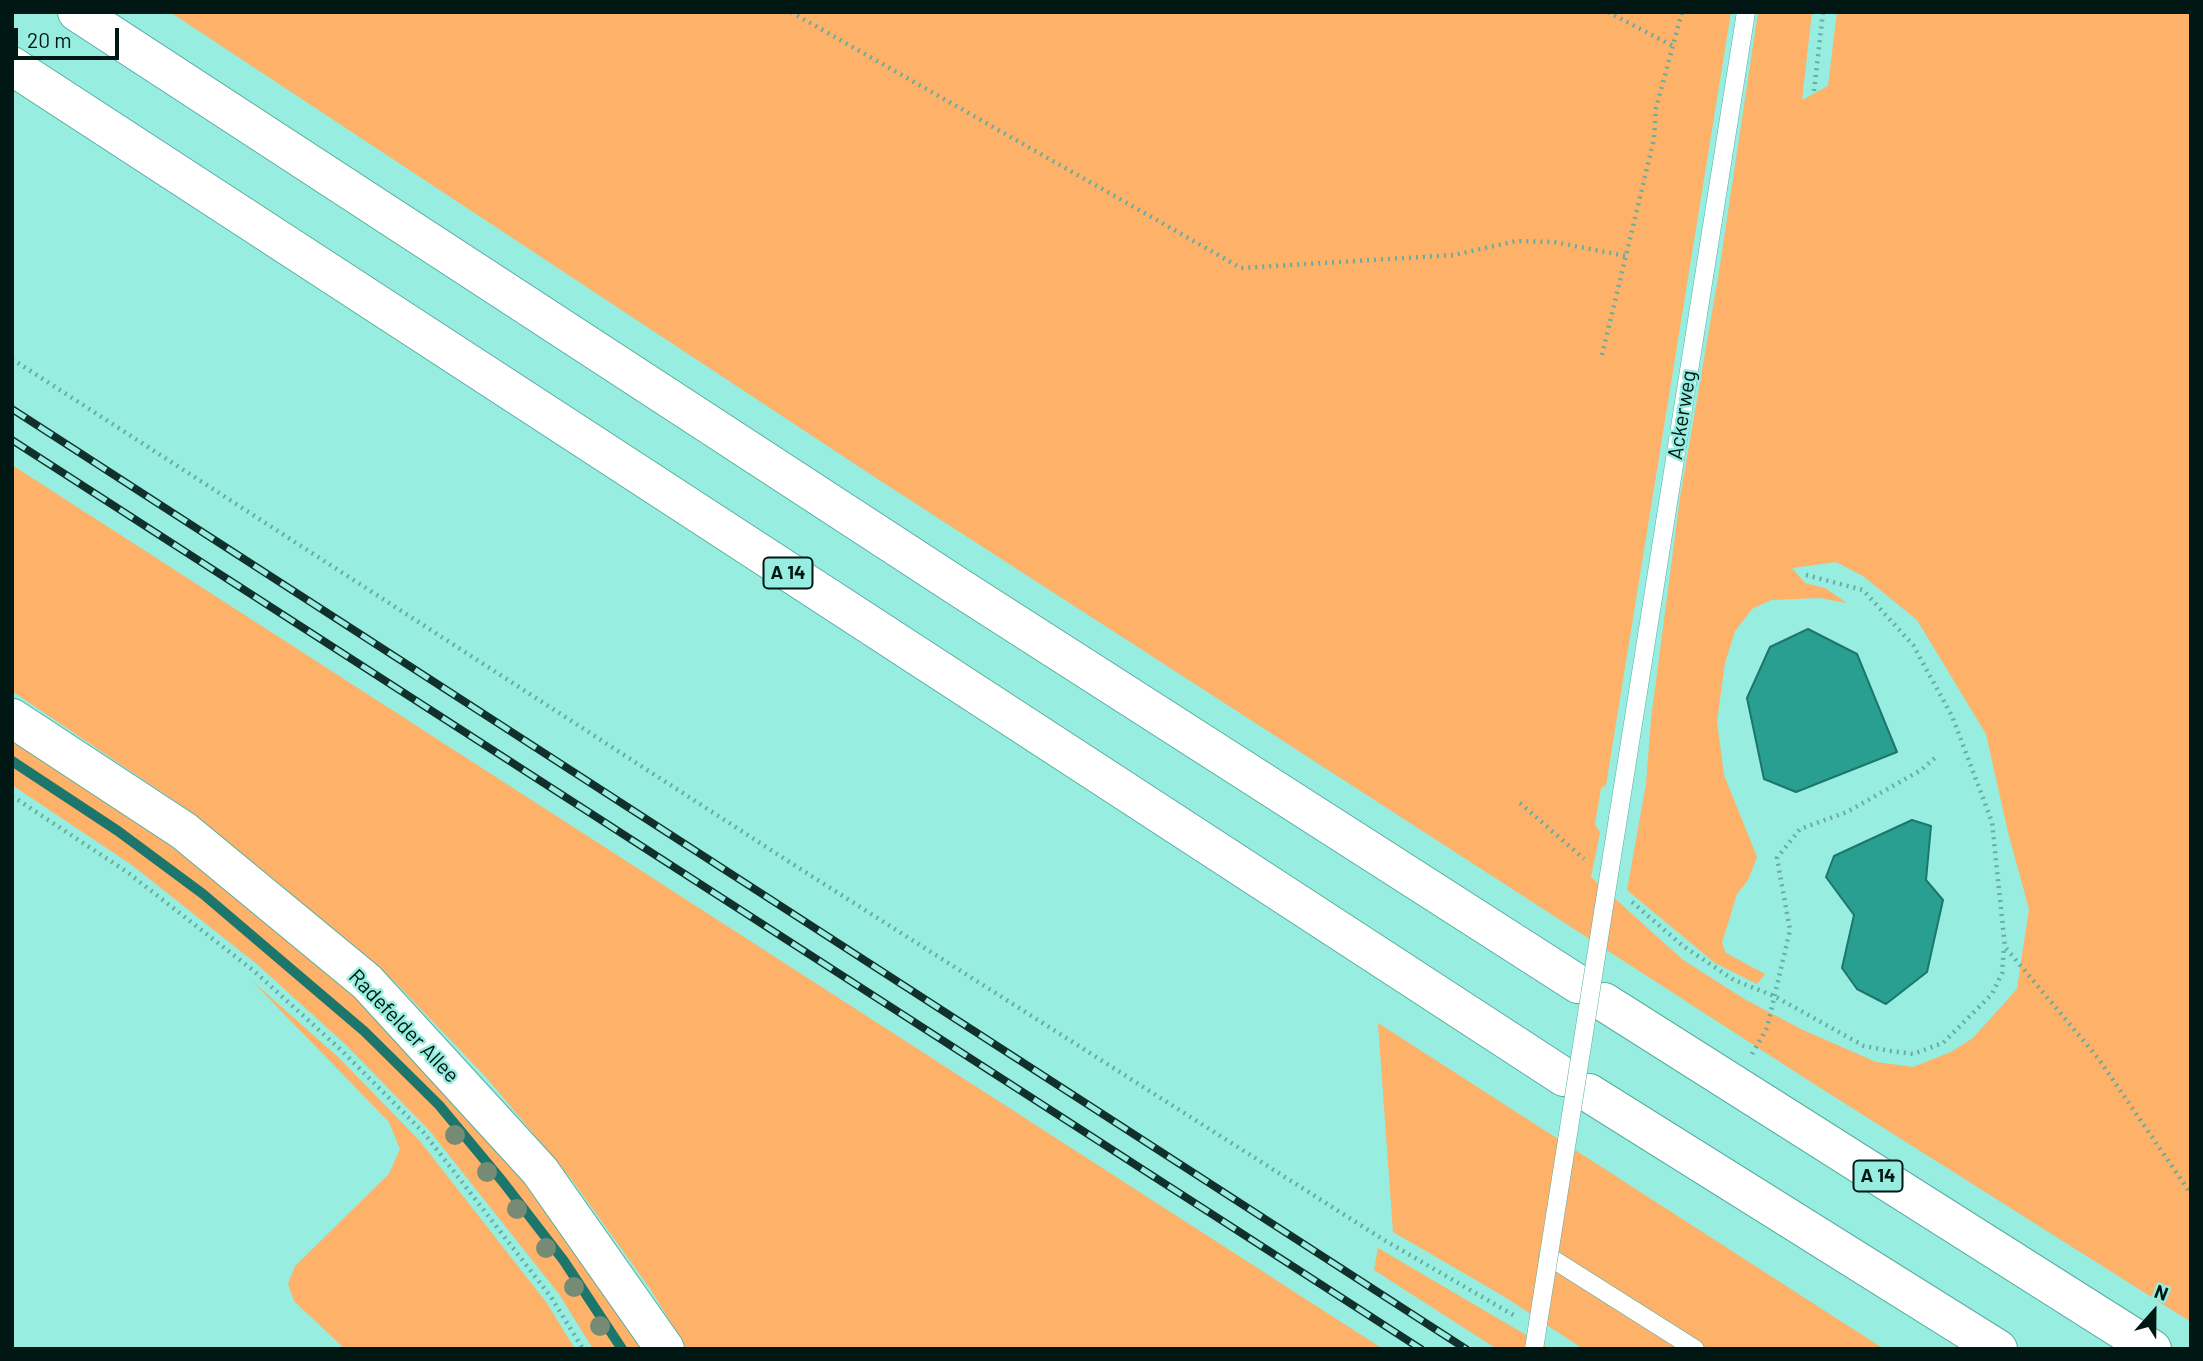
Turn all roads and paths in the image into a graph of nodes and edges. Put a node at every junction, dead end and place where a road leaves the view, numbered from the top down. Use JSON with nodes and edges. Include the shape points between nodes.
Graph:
{"nodes":[{"id":1,"x":77,"y":12,"type":"edge"},
{"id":2,"x":791,"y":12,"type":"edge"},
{"id":3,"x":1608,"y":12,"type":"edge"},
{"id":4,"x":1682,"y":12,"type":"edge"},
{"id":5,"x":1746,"y":12,"type":"edge"},
{"id":6,"x":1823,"y":12,"type":"edge"},
{"id":7,"x":1673,"y":46,"type":"junction"},
{"id":8,"x":12,"y":66,"type":"edge"},
{"id":9,"x":1814,"y":91,"type":"dead end"},
{"id":10,"x":1626,"y":256,"type":"junction"},
{"id":11,"x":1602,"y":355,"type":"dead end"},
{"id":12,"x":12,"y":359,"type":"edge"},
{"id":13,"x":1806,"y":575,"type":"dead end"},
{"id":14,"x":12,"y":718,"type":"edge"},
{"id":15,"x":1936,"y":757,"type":"dead end"},
{"id":16,"x":12,"y":796,"type":"edge"},
{"id":17,"x":1520,"y":803,"type":"dead end"},
{"id":18,"x":1591,"y":866,"type":"dead end"},
{"id":19,"x":1622,"y":892,"type":"dead end"},
{"id":20,"x":2005,"y":947,"type":"junction"},
{"id":21,"x":1774,"y":996,"type":"junction"},
{"id":22,"x":1734,"y":1085,"type":"junction"},
{"id":23,"x":2191,"y":1194,"type":"edge"},
{"id":24,"x":1548,"y":1256,"type":"junction"},
{"id":25,"x":1524,"y":1321,"type":"dead end"},
{"id":26,"x":583,"y":1349,"type":"edge"},
{"id":27,"x":665,"y":1349,"type":"edge"},
{"id":28,"x":1534,"y":1349,"type":"edge"},
{"id":29,"x":1695,"y":1349,"type":"edge"},
{"id":30,"x":1998,"y":1349,"type":"edge"},
{"id":31,"x":2152,"y":1349,"type":"edge"}],
"edges":[{"from":1,"to":22,"type":"main road","number":"A 14","via":[[960,589]]},
{"from":2,"to":10,"type":"path","via":[[1241,268],[1454,255],[1517,241],[1553,242]]},
{"from":3,"to":7,"type":"path"},
{"from":4,"to":7,"type":"path"},
{"from":5,"to":24,"type":"lane","name":"Ackerweg","bridge":true},
{"from":6,"to":9,"type":"path"},
{"from":7,"to":10,"type":"path"},
{"from":8,"to":30,"type":"main road","number":"A 14","via":[[1576,1085]]},
{"from":10,"to":11,"type":"path"},
{"from":12,"to":25,"type":"path","via":[[791,863],[1384,1240]]},
{"from":13,"to":20,"type":"path","via":[[1863,590],[1913,645],[1952,716],[1992,822]]},
{"from":14,"to":27,"type":"main road","name":"Radefelder Allee","via":[[184,831],[367,982],[540,1171]]},
{"from":15,"to":21,"type":"path","via":[[1847,812],[1800,829],[1777,858],[1790,930]]},
{"from":16,"to":26,"type":"path","via":[[148,888],[254,971],[341,1050],[424,1133],[551,1297]]},
{"from":17,"to":18,"type":"path"},
{"from":19,"to":21,"type":"path","via":[[1683,946],[1734,980]]},
{"from":20,"to":21,"type":"path","via":[[2002,973],[1992,994],[1943,1043],[1913,1054],[1864,1046]]},
{"from":20,"to":23,"type":"path","via":[[2098,1058]]},
{"from":21,"to":22,"type":"path","via":[[1766,1028]]},
{"from":22,"to":31,"type":"main road","number":"A 14"},
{"from":24,"to":28,"type":"lane","name":"Ackerweg","bridge":true},
{"from":24,"to":29,"type":"lane"}]}
